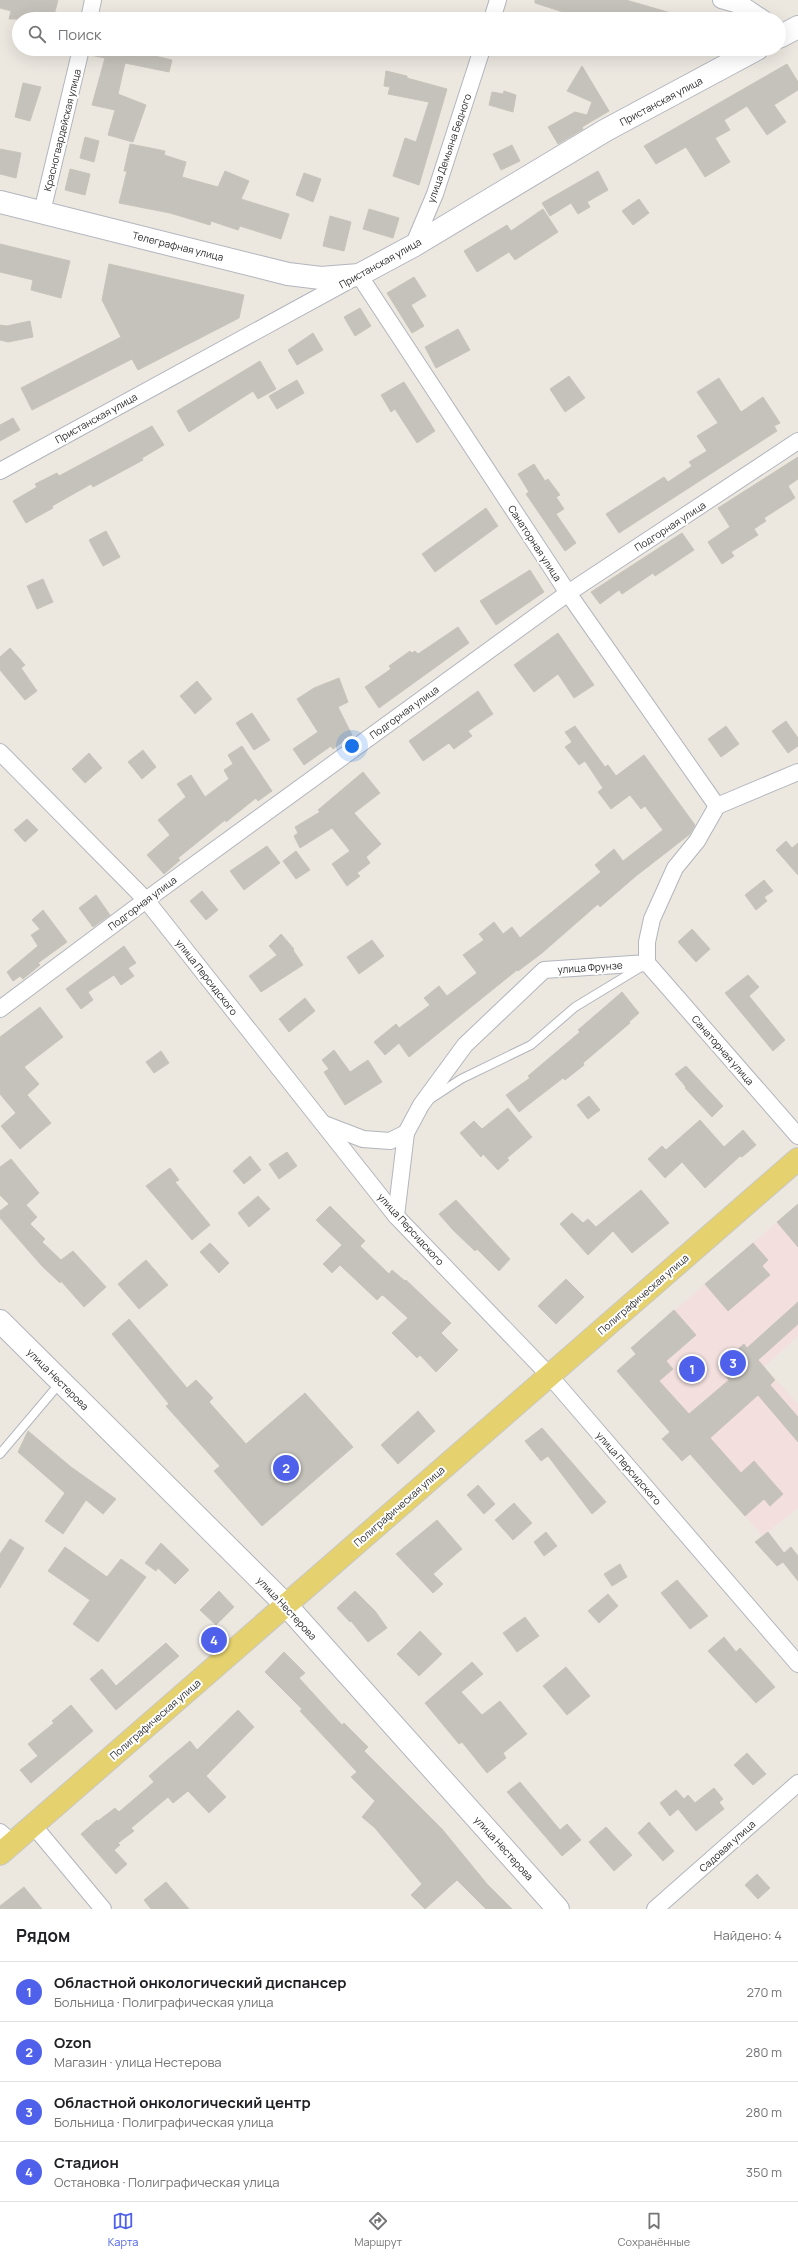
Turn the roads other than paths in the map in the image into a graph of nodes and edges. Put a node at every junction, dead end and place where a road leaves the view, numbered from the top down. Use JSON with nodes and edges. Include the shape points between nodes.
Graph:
{"nodes":[{"id":1,"x":94,"y":0,"type":"edge"},
{"id":2,"x":498,"y":0,"type":"edge"},
{"id":3,"x":721,"y":0,"type":"edge"},
{"id":4,"x":91,"y":12,"type":"edge"},
{"id":5,"x":494,"y":12,"type":"edge"},
{"id":6,"x":754,"y":12,"type":"edge"},
{"id":7,"x":798,"y":27,"type":"edge"},
{"id":8,"x":786,"y":33,"type":"edge"},
{"id":9,"x":80,"y":56,"type":"edge"},
{"id":10,"x":480,"y":56,"type":"edge"},
{"id":11,"x":744,"y":56,"type":"edge"},
{"id":12,"x":0,"y":202,"type":"edge"},
{"id":13,"x":42,"y":212,"type":"junction"},
{"id":14,"x":413,"y":246,"type":"junction"},
{"id":15,"x":358,"y":275,"type":"junction"},
{"id":16,"x":798,"y":441,"type":"edge"},
{"id":17,"x":0,"y":471,"type":"edge"},
{"id":18,"x":568,"y":593,"type":"junction"},
{"id":19,"x":0,"y":752,"type":"edge"},
{"id":20,"x":798,"y":772,"type":"edge"},
{"id":21,"x":717,"y":806,"type":"junction"},
{"id":22,"x":146,"y":900,"type":"junction"},
{"id":23,"x":647,"y":963,"type":"junction"},
{"id":24,"x":0,"y":1010,"type":"edge"},
{"id":25,"x":421,"y":1105,"type":"junction"},
{"id":26,"x":323,"y":1124,"type":"junction"},
{"id":27,"x":406,"y":1133,"type":"junction"},
{"id":28,"x":798,"y":1136,"type":"edge"},
{"id":29,"x":798,"y":1159,"type":"edge"},
{"id":30,"x":396,"y":1216,"type":"junction"},
{"id":31,"x":0,"y":1321,"type":"edge"},
{"id":32,"x":549,"y":1375,"type":"junction"},
{"id":33,"x":61,"y":1382,"type":"junction"},
{"id":34,"x":0,"y":1454,"type":"edge"},
{"id":35,"x":286,"y":1605,"type":"junction"},
{"id":36,"x":798,"y":1664,"type":"edge"},
{"id":37,"x":798,"y":1783,"type":"edge"},
{"id":38,"x":33,"y":1825,"type":"junction"},
{"id":39,"x":4,"y":1843,"type":"edge"},
{"id":40,"x":103,"y":1909,"type":"edge"},
{"id":41,"x":558,"y":1909,"type":"edge"},
{"id":42,"x":655,"y":1909,"type":"edge"}],
"edges":[{"from":1,"to":4,"type":"street"},
{"from":2,"to":5,"type":"street"},
{"from":3,"to":6,"type":"street","via":[[746,7]]},
{"from":7,"to":8,"type":"street"},
{"from":9,"to":13,"type":"street","name":"Красногвардейская улица"},
{"from":10,"to":14,"type":"street","name":"улица Демьяна Бедного","via":[[435,194]]},
{"from":11,"to":14,"type":"street","name":"Пристанская улица","via":[[606,130]]},
{"from":12,"to":13,"type":"street","name":"Телеграфная улица"},
{"from":13,"to":15,"type":"street","name":"Телеграфная улица","via":[[288,274],[321,278]]},
{"from":14,"to":15,"type":"street","name":"Пристанская улица"},
{"from":15,"to":17,"type":"street","name":"Пристанская улица"},
{"from":15,"to":18,"type":"street","name":"Санаторная улица"},
{"from":16,"to":18,"type":"street","name":"Подгорная улица"},
{"from":18,"to":21,"type":"street","name":"Санаторная улица"},
{"from":18,"to":22,"type":"street","name":"Подгорная улица"},
{"from":19,"to":22,"type":"street","name":"улица Персидского"},
{"from":20,"to":21,"type":"street"},
{"from":21,"to":23,"type":"street","via":[[697,841],[675,868],[652,919],[647,942]]},
{"from":22,"to":24,"type":"street","name":"Подгорная улица"},
{"from":22,"to":26,"type":"street","name":"улица Персидского"},
{"from":23,"to":25,"type":"lane","via":[[575,1007],[531,1045],[461,1079]]},
{"from":23,"to":25,"type":"street","name":"улица Фрунзе","via":[[544,970],[465,1045]]},
{"from":23,"to":28,"type":"street","name":"Санаторная улица"},
{"from":25,"to":27,"type":"street","name":"улица Фрунзе"},
{"from":26,"to":27,"type":"street","via":[[363,1139],[390,1141]]},
{"from":26,"to":30,"type":"street","name":"улица Персидского"},
{"from":27,"to":30,"type":"street","name":"улица Фрунзе"},
{"from":29,"to":32,"type":"main road","name":"Полиграфическая улица"},
{"from":30,"to":32,"type":"street","name":"улица Персидского"},
{"from":31,"to":33,"type":"street","name":"улица Нестерова"},
{"from":32,"to":35,"type":"main road","name":"Полиграфическая улица"},
{"from":32,"to":36,"type":"street","name":"улица Персидского"},
{"from":33,"to":34,"type":"lane"},
{"from":33,"to":35,"type":"street","name":"улица Нестерова"},
{"from":35,"to":38,"type":"main road","name":"Полиграфическая улица"},
{"from":35,"to":41,"type":"street","name":"улица Нестерова"},
{"from":37,"to":42,"type":"street","name":"Садовая улица"},
{"from":38,"to":39,"type":"main road","name":"Полиграфическая улица"},
{"from":38,"to":40,"type":"street"}]}
